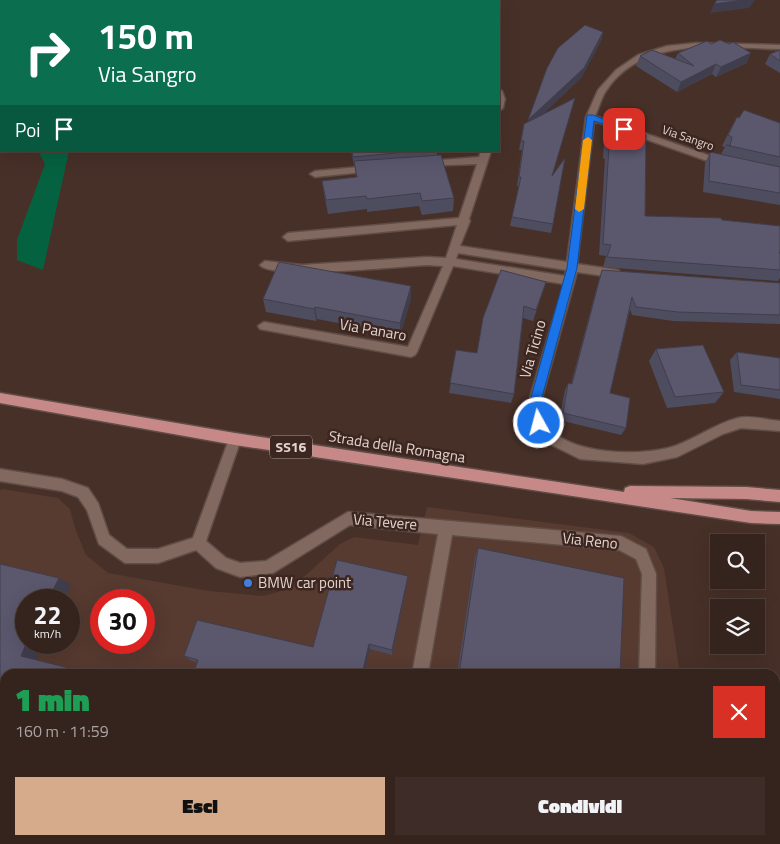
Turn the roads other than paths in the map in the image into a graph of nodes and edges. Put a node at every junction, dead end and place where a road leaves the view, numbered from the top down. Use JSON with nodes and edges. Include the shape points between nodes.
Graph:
{"nodes":[{"id":1,"x":780,"y":47,"type":"edge"},
{"id":2,"x":590,"y":117,"type":"junction"},
{"id":3,"x":484,"y":155,"type":"edge"},
{"id":4,"x":414,"y":166,"type":"edge"},
{"id":5,"x":733,"y":166,"type":"edge"},
{"id":6,"x":384,"y":168,"type":"edge"},
{"id":7,"x":315,"y":174,"type":"dead end"},
{"id":8,"x":465,"y":221,"type":"junction"},
{"id":9,"x":288,"y":237,"type":"dead end"},
{"id":10,"x":454,"y":249,"type":"junction"},
{"id":11,"x":450,"y":262,"type":"junction"},
{"id":12,"x":265,"y":265,"type":"dead end"},
{"id":13,"x":572,"y":268,"type":"junction"},
{"id":14,"x":631,"y":275,"type":"edge"},
{"id":15,"x":570,"y":281,"type":"junction"},
{"id":16,"x":264,"y":326,"type":"dead end"},
{"id":17,"x":0,"y":398,"type":"edge"},
{"id":18,"x":780,"y":426,"type":"edge"},
{"id":19,"x":235,"y":439,"type":"junction"},
{"id":20,"x":0,"y":475,"type":"edge"},
{"id":21,"x":583,"y":491,"type":"junction"},
{"id":22,"x":780,"y":496,"type":"edge"},
{"id":23,"x":780,"y":518,"type":"edge"},
{"id":24,"x":446,"y":528,"type":"junction"},
{"id":25,"x":198,"y":543,"type":"junction"},
{"id":26,"x":421,"y":669,"type":"edge"},
{"id":27,"x":647,"y":669,"type":"edge"}],
"edges":[{"from":1,"to":2,"type":"street","name":"Via Ticino","via":[[696,45],[667,48],[641,57],[619,72],[602,90]]},
{"from":2,"to":5,"type":"street","name":"Via Sangro"},
{"from":2,"to":13,"type":"street","name":"Via Ticino"},
{"from":3,"to":4,"type":"street","name":"Via Panaro"},
{"from":3,"to":8,"type":"street","name":"Via Panaro"},
{"from":6,"to":7,"type":"street"},
{"from":8,"to":9,"type":"street"},
{"from":8,"to":10,"type":"street","name":"Via Panaro"},
{"from":10,"to":11,"type":"street","name":"Via Panaro"},
{"from":10,"to":13,"type":"street"},
{"from":11,"to":12,"type":"street","via":[[302,269]]},
{"from":11,"to":15,"type":"street"},
{"from":11,"to":16,"type":"street","name":"Via Panaro","via":[[411,352]]},
{"from":13,"to":14,"type":"street"},
{"from":13,"to":15,"type":"street","name":"Via Ticino"},
{"from":15,"to":18,"type":"street","name":"Via Ticino","via":[[535,401],[539,423],[554,440],[580,453],[643,458],[677,451],[720,429],[742,423]]},
{"from":17,"to":19,"type":"main road","name":"Strada della Romagna","number":"SS16"},
{"from":19,"to":21,"type":"main road","name":"Strada della Romagna","number":"SS16"},
{"from":19,"to":25,"type":"street"},
{"from":20,"to":25,"type":"street","via":[[62,485],[83,492],[93,507],[104,539],[125,556],[158,556]]},
{"from":21,"to":22,"type":"main road","name":"Strada della Romagna","number":"SS16"},
{"from":21,"to":23,"type":"main road","name":"Strada della Romagna","number":"SS16","via":[[751,517]]},
{"from":24,"to":25,"type":"street","name":"Via Tevere","via":[[348,518],[268,568],[240,570],[221,563]]},
{"from":24,"to":26,"type":"street"},
{"from":24,"to":27,"type":"street","name":"Via Reno","via":[[621,543],[641,554],[649,574]]}]}
